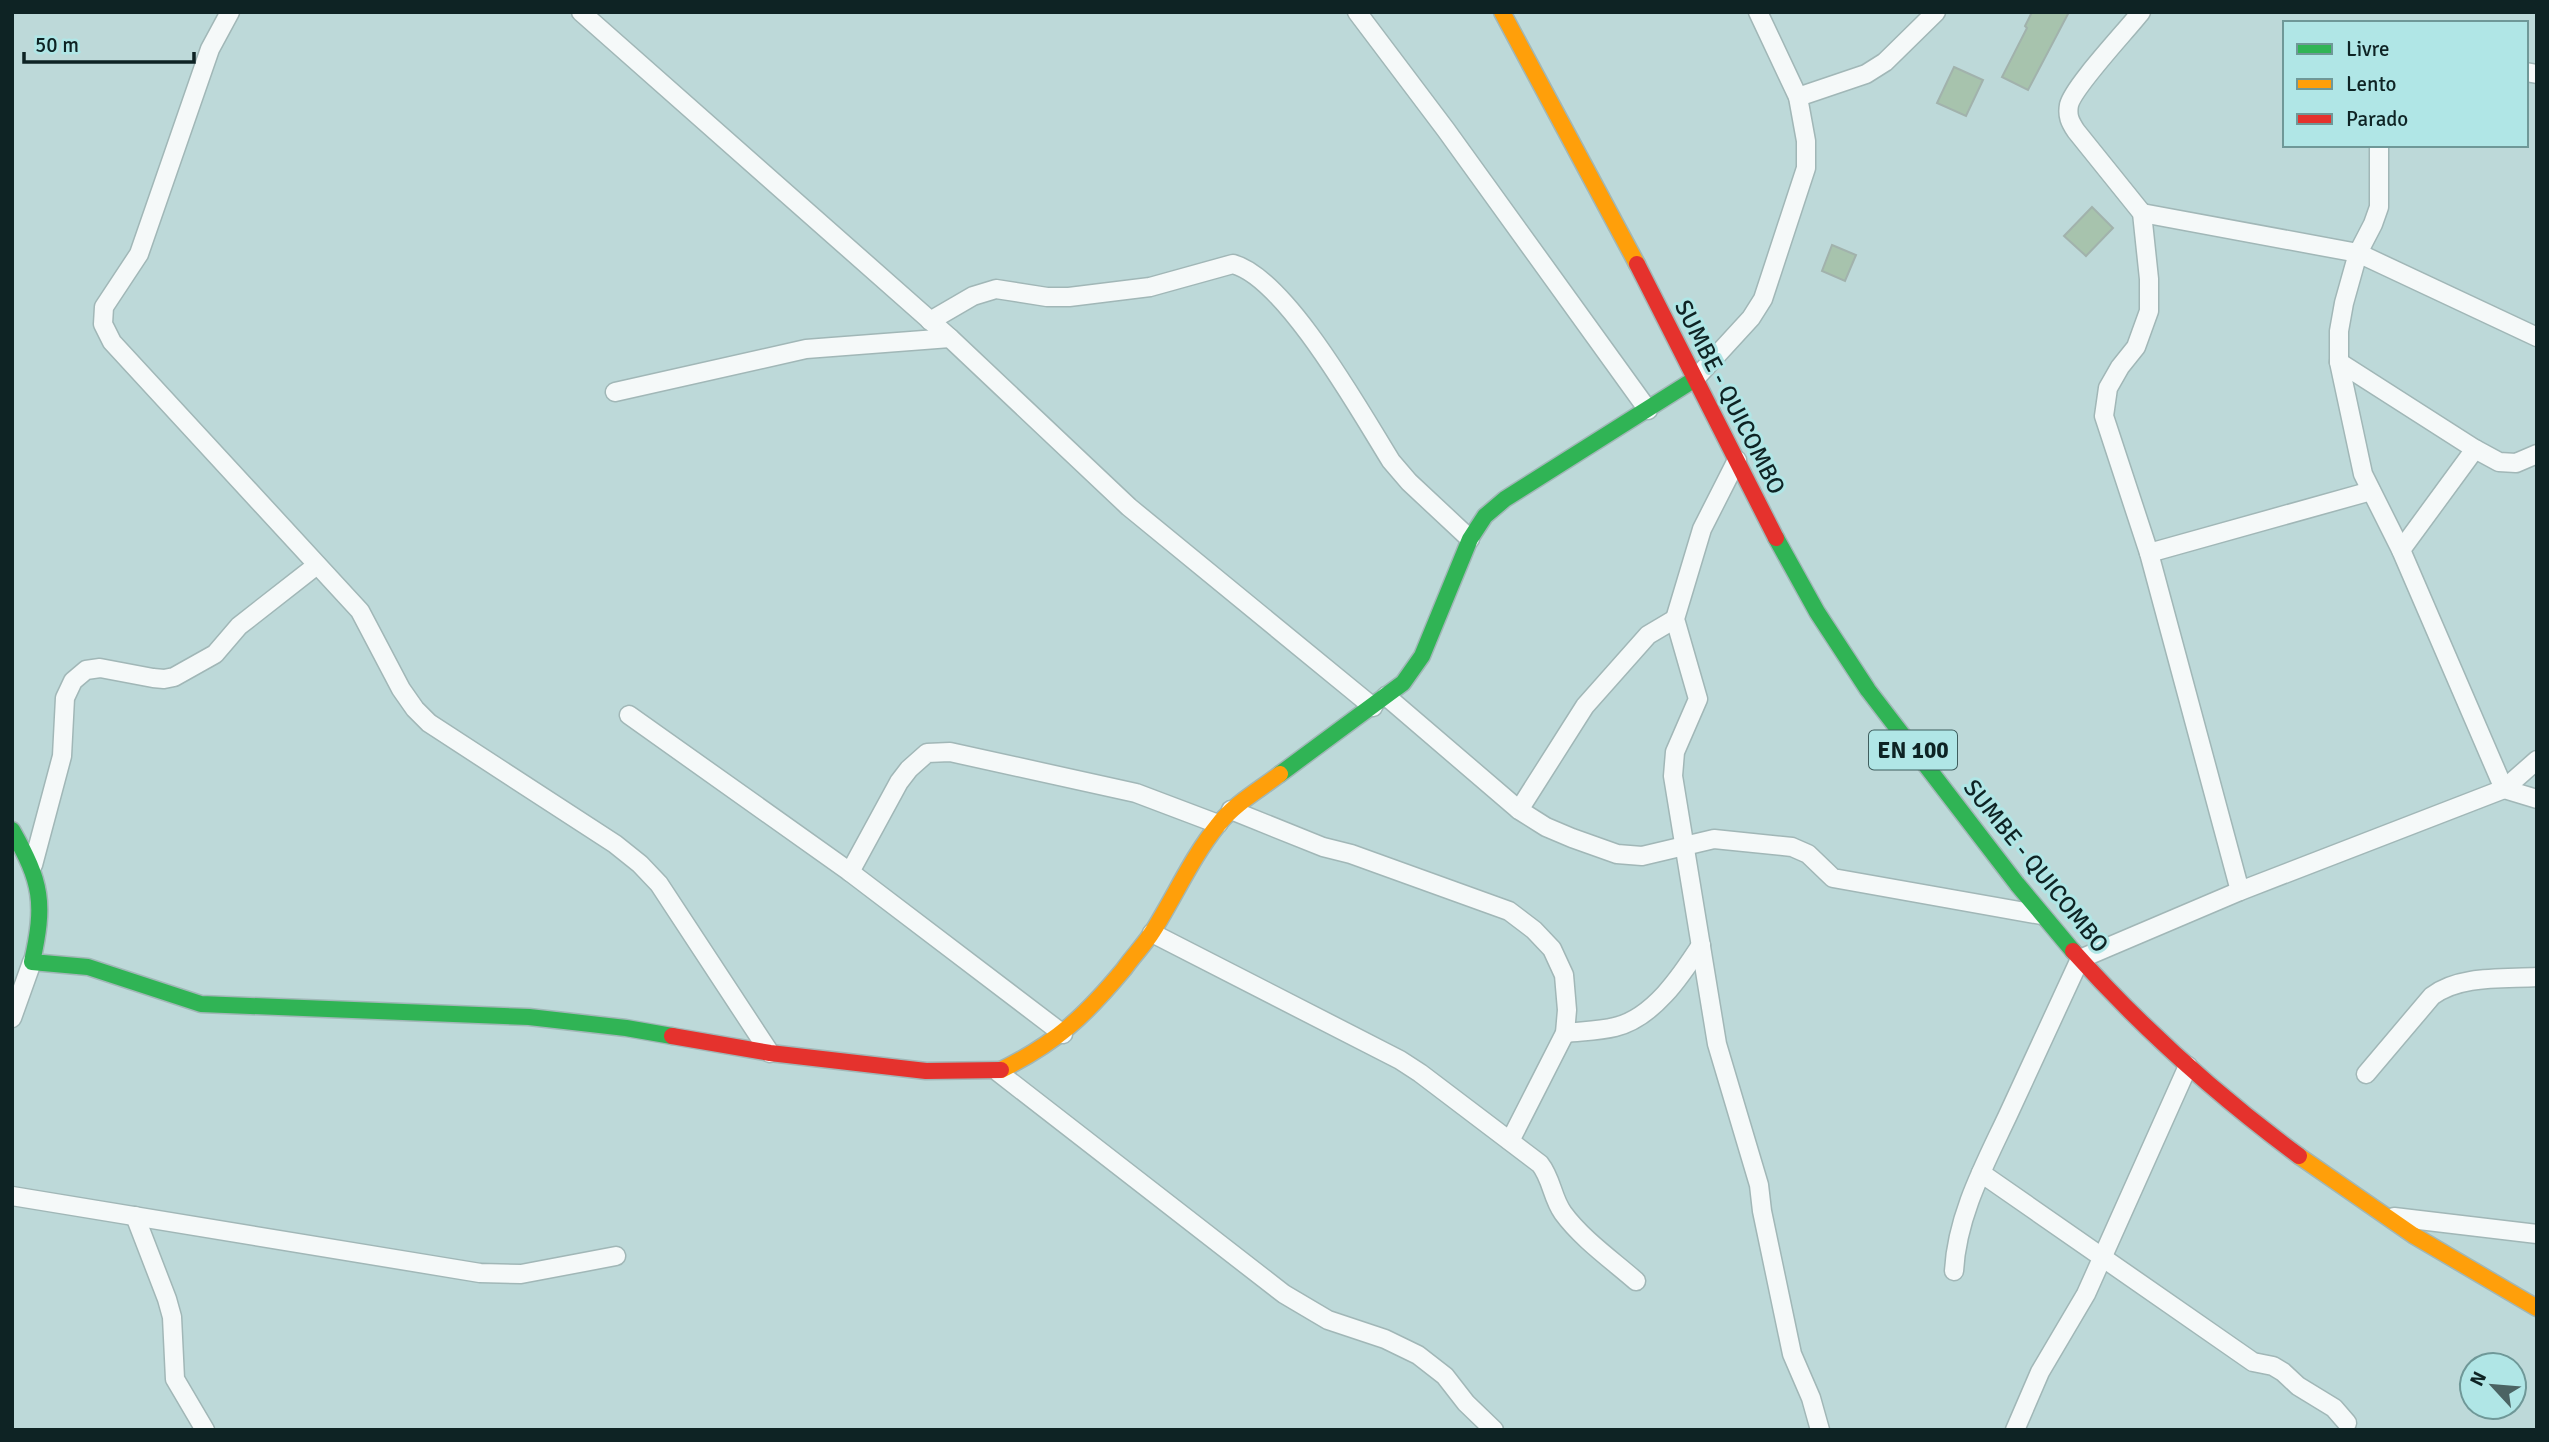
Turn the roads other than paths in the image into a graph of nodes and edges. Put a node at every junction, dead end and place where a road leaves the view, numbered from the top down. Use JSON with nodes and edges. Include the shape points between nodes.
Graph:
{"nodes":[{"id":1,"x":230,"y":12,"type":"edge"},
{"id":2,"x":581,"y":12,"type":"edge"},
{"id":3,"x":1357,"y":12,"type":"edge"},
{"id":4,"x":1502,"y":12,"type":"edge"},
{"id":5,"x":1758,"y":12,"type":"edge"},
{"id":6,"x":1936,"y":12,"type":"edge"},
{"id":7,"x":2141,"y":12,"type":"edge"},
{"id":8,"x":1798,"y":97,"type":"junction"},
{"id":9,"x":2379,"y":147,"type":"edge"},
{"id":10,"x":2142,"y":213,"type":"junction"},
{"id":11,"x":2358,"y":253,"type":"junction"},
{"id":12,"x":930,"y":321,"type":"junction"},
{"id":13,"x":2537,"y":337,"type":"edge"},
{"id":14,"x":950,"y":338,"type":"junction"},
{"id":15,"x":2339,"y":362,"type":"junction"},
{"id":16,"x":1695,"y":379,"type":"junction"},
{"id":17,"x":615,"y":393,"type":"dead end"},
{"id":18,"x":1648,"y":410,"type":"junction"},
{"id":19,"x":2475,"y":449,"type":"junction"},
{"id":20,"x":2537,"y":454,"type":"edge"},
{"id":21,"x":1737,"y":460,"type":"junction"},
{"id":22,"x":2371,"y":491,"type":"junction"},
{"id":23,"x":1470,"y":539,"type":"junction"},
{"id":24,"x":2401,"y":550,"type":"junction"},
{"id":25,"x":2149,"y":553,"type":"junction"},
{"id":26,"x":317,"y":565,"type":"junction"},
{"id":27,"x":1675,"y":619,"type":"junction"},
{"id":28,"x":1380,"y":701,"type":"junction"},
{"id":29,"x":629,"y":715,"type":"dead end"},
{"id":30,"x":2537,"y":760,"type":"edge"},
{"id":31,"x":2504,"y":789,"type":"junction"},
{"id":32,"x":2537,"y":799,"type":"edge"},
{"id":33,"x":1231,"y":810,"type":"junction"},
{"id":34,"x":1519,"y":810,"type":"junction"},
{"id":35,"x":1217,"y":824,"type":"junction"},
{"id":36,"x":12,"y":830,"type":"edge"},
{"id":37,"x":1685,"y":845,"type":"junction"},
{"id":38,"x":33,"y":865,"type":"junction"},
{"id":39,"x":850,"y":872,"type":"junction"},
{"id":40,"x":2239,"y":891,"type":"junction"},
{"id":41,"x":2042,"y":915,"type":"junction"},
{"id":42,"x":1152,"y":933,"type":"junction"},
{"id":43,"x":1701,"y":945,"type":"junction"},
{"id":44,"x":2080,"y":959,"type":"junction"},
{"id":45,"x":32,"y":962,"type":"junction"},
{"id":46,"x":2537,"y":976,"type":"edge"},
{"id":47,"x":12,"y":1018,"type":"edge"},
{"id":48,"x":1565,"y":1033,"type":"junction"},
{"id":49,"x":1063,"y":1034,"type":"junction"},
{"id":50,"x":770,"y":1053,"type":"junction"},
{"id":51,"x":2188,"y":1066,"type":"junction"},
{"id":52,"x":998,"y":1072,"type":"junction"},
{"id":53,"x":2366,"y":1074,"type":"dead end"},
{"id":54,"x":1510,"y":1142,"type":"junction"},
{"id":55,"x":1981,"y":1173,"type":"junction"},
{"id":56,"x":12,"y":1196,"type":"edge"},
{"id":57,"x":2380,"y":1215,"type":"junction"},
{"id":58,"x":135,"y":1216,"type":"junction"},
{"id":59,"x":2537,"y":1234,"type":"edge"},
{"id":60,"x":616,"y":1256,"type":"dead end"},
{"id":61,"x":2101,"y":1256,"type":"junction"},
{"id":62,"x":1954,"y":1270,"type":"dead end"},
{"id":63,"x":1636,"y":1280,"type":"dead end"},
{"id":64,"x":2537,"y":1308,"type":"edge"},
{"id":65,"x":2347,"y":1423,"type":"dead end"},
{"id":66,"x":205,"y":1430,"type":"edge"},
{"id":67,"x":1494,"y":1430,"type":"edge"},
{"id":68,"x":1820,"y":1430,"type":"edge"},
{"id":69,"x":2015,"y":1430,"type":"edge"}],
"edges":[{"from":1,"to":26,"type":"street","via":[[210,49],[139,254],[104,307],[103,324],[111,342]]},
{"from":2,"to":12,"type":"street"},
{"from":3,"to":18,"type":"street"},
{"from":4,"to":16,"type":"street","name":"SUMBE - QUICOMBO","number":"EN 100"},
{"from":5,"to":8,"type":"street"},
{"from":6,"to":8,"type":"street","via":[[1885,62],[1866,74]]},
{"from":7,"to":10,"type":"street","via":[[2078,88],[2068,119]]},
{"from":8,"to":16,"type":"street","via":[[1806,168],[1763,299]]},
{"from":9,"to":11,"type":"street","via":[[2379,207]]},
{"from":10,"to":11,"type":"street"},
{"from":10,"to":25,"type":"street","via":[[2148,311],[2136,347],[2108,388],[2104,416]]},
{"from":11,"to":13,"type":"street"},
{"from":11,"to":15,"type":"street","via":[[2339,331]]},
{"from":12,"to":14,"type":"street"},
{"from":12,"to":23,"type":"street","via":[[973,296],[996,289],[1069,297],[1150,287],[1233,264],[1243,266],[1297,317],[1391,461]]},
{"from":14,"to":17,"type":"street","via":[[806,349]]},
{"from":14,"to":28,"type":"street","via":[[1129,507]]},
{"from":15,"to":19,"type":"street"},
{"from":15,"to":22,"type":"street","via":[[2358,454]]},
{"from":16,"to":18,"type":"street"},
{"from":16,"to":21,"type":"street","name":"SUMBE - QUICOMBO","number":"EN 100"},
{"from":18,"to":23,"type":"street","via":[[1505,499],[1485,516]]},
{"from":19,"to":20,"type":"street","via":[[2499,461],[2516,463]]},
{"from":19,"to":24,"type":"street"},
{"from":21,"to":27,"type":"street","via":[[1702,529]]},
{"from":21,"to":41,"type":"street","name":"SUMBE - QUICOMBO","number":"EN 100","via":[[1782,552],[1840,649]]},
{"from":22,"to":24,"type":"street"},
{"from":22,"to":25,"type":"street"},
{"from":23,"to":28,"type":"street","via":[[1422,656],[1403,683]]},
{"from":24,"to":31,"type":"street"},
{"from":25,"to":40,"type":"street"},
{"from":26,"to":38,"type":"street","via":[[239,626],[215,654],[174,677],[153,678],[100,668],[86,670],[73,681],[65,698],[62,757]]},
{"from":26,"to":50,"type":"street","via":[[360,611],[401,688],[429,723],[615,844],[659,884]]},
{"from":27,"to":34,"type":"street","via":[[1648,635],[1585,706]]},
{"from":27,"to":37,"type":"street","via":[[1698,699],[1673,764]]},
{"from":28,"to":33,"type":"street"},
{"from":28,"to":34,"type":"street"},
{"from":29,"to":39,"type":"street"},
{"from":30,"to":31,"type":"street"},
{"from":31,"to":32,"type":"street"},
{"from":31,"to":40,"type":"street"},
{"from":33,"to":35,"type":"street"},
{"from":33,"to":48,"type":"street","via":[[1509,911],[1552,949],[1564,975]]},
{"from":34,"to":37,"type":"street","via":[[1546,827],[1617,854],[1642,856]]},
{"from":35,"to":39,"type":"street","via":[[1136,793],[950,752],[927,753],[899,782]]},
{"from":35,"to":42,"type":"street"},
{"from":36,"to":38,"type":"street"},
{"from":37,"to":41,"type":"street","via":[[1723,839],[1792,847],[1808,854],[1833,878]]},
{"from":37,"to":43,"type":"street"},
{"from":38,"to":45,"type":"street","via":[[42,909]]},
{"from":39,"to":49,"type":"street"},
{"from":40,"to":44,"type":"street"},
{"from":41,"to":44,"type":"street","name":"SUMBE - QUICOMBO","number":"EN 100"},
{"from":42,"to":49,"type":"street","via":[[1096,1003]]},
{"from":42,"to":54,"type":"street","via":[[1401,1060]]},
{"from":43,"to":48,"type":"street","via":[[1674,986],[1629,1022]]},
{"from":43,"to":68,"type":"street","via":[[1717,1044],[1759,1185],[1792,1354]]},
{"from":44,"to":51,"type":"street","name":"SUMBE - QUICOMBO","number":"EN 100"},
{"from":44,"to":55,"type":"street"},
{"from":45,"to":47,"type":"street"},
{"from":45,"to":50,"type":"street","via":[[88,967],[201,1004],[529,1017]]},
{"from":46,"to":53,"type":"street","via":[[2456,983],[2442,989]]},
{"from":48,"to":54,"type":"street"},
{"from":49,"to":52,"type":"street"},
{"from":50,"to":52,"type":"street","via":[[926,1071]]},
{"from":51,"to":57,"type":"street","name":"SUMBE - QUICOMBO","number":"EN 100"},
{"from":51,"to":61,"type":"street"},
{"from":52,"to":67,"type":"street","via":[[1284,1294],[1328,1320],[1418,1354],[1445,1376]]},
{"from":54,"to":63,"type":"street","via":[[1546,1171],[1555,1198],[1571,1223]]},
{"from":55,"to":61,"type":"street"},
{"from":55,"to":62,"type":"street","via":[[1961,1223]]},
{"from":56,"to":58,"type":"street"},
{"from":57,"to":59,"type":"street"},
{"from":57,"to":64,"type":"street","name":"SUMBE - QUICOMBO","number":"EN 100"},
{"from":58,"to":60,"type":"street","via":[[480,1273],[521,1274]]},
{"from":58,"to":66,"type":"street","via":[[172,1317],[175,1379]]},
{"from":61,"to":65,"type":"street","via":[[2253,1362],[2283,1372],[2334,1408]]},
{"from":61,"to":69,"type":"street","via":[[2081,1305],[2040,1372]]}]}
